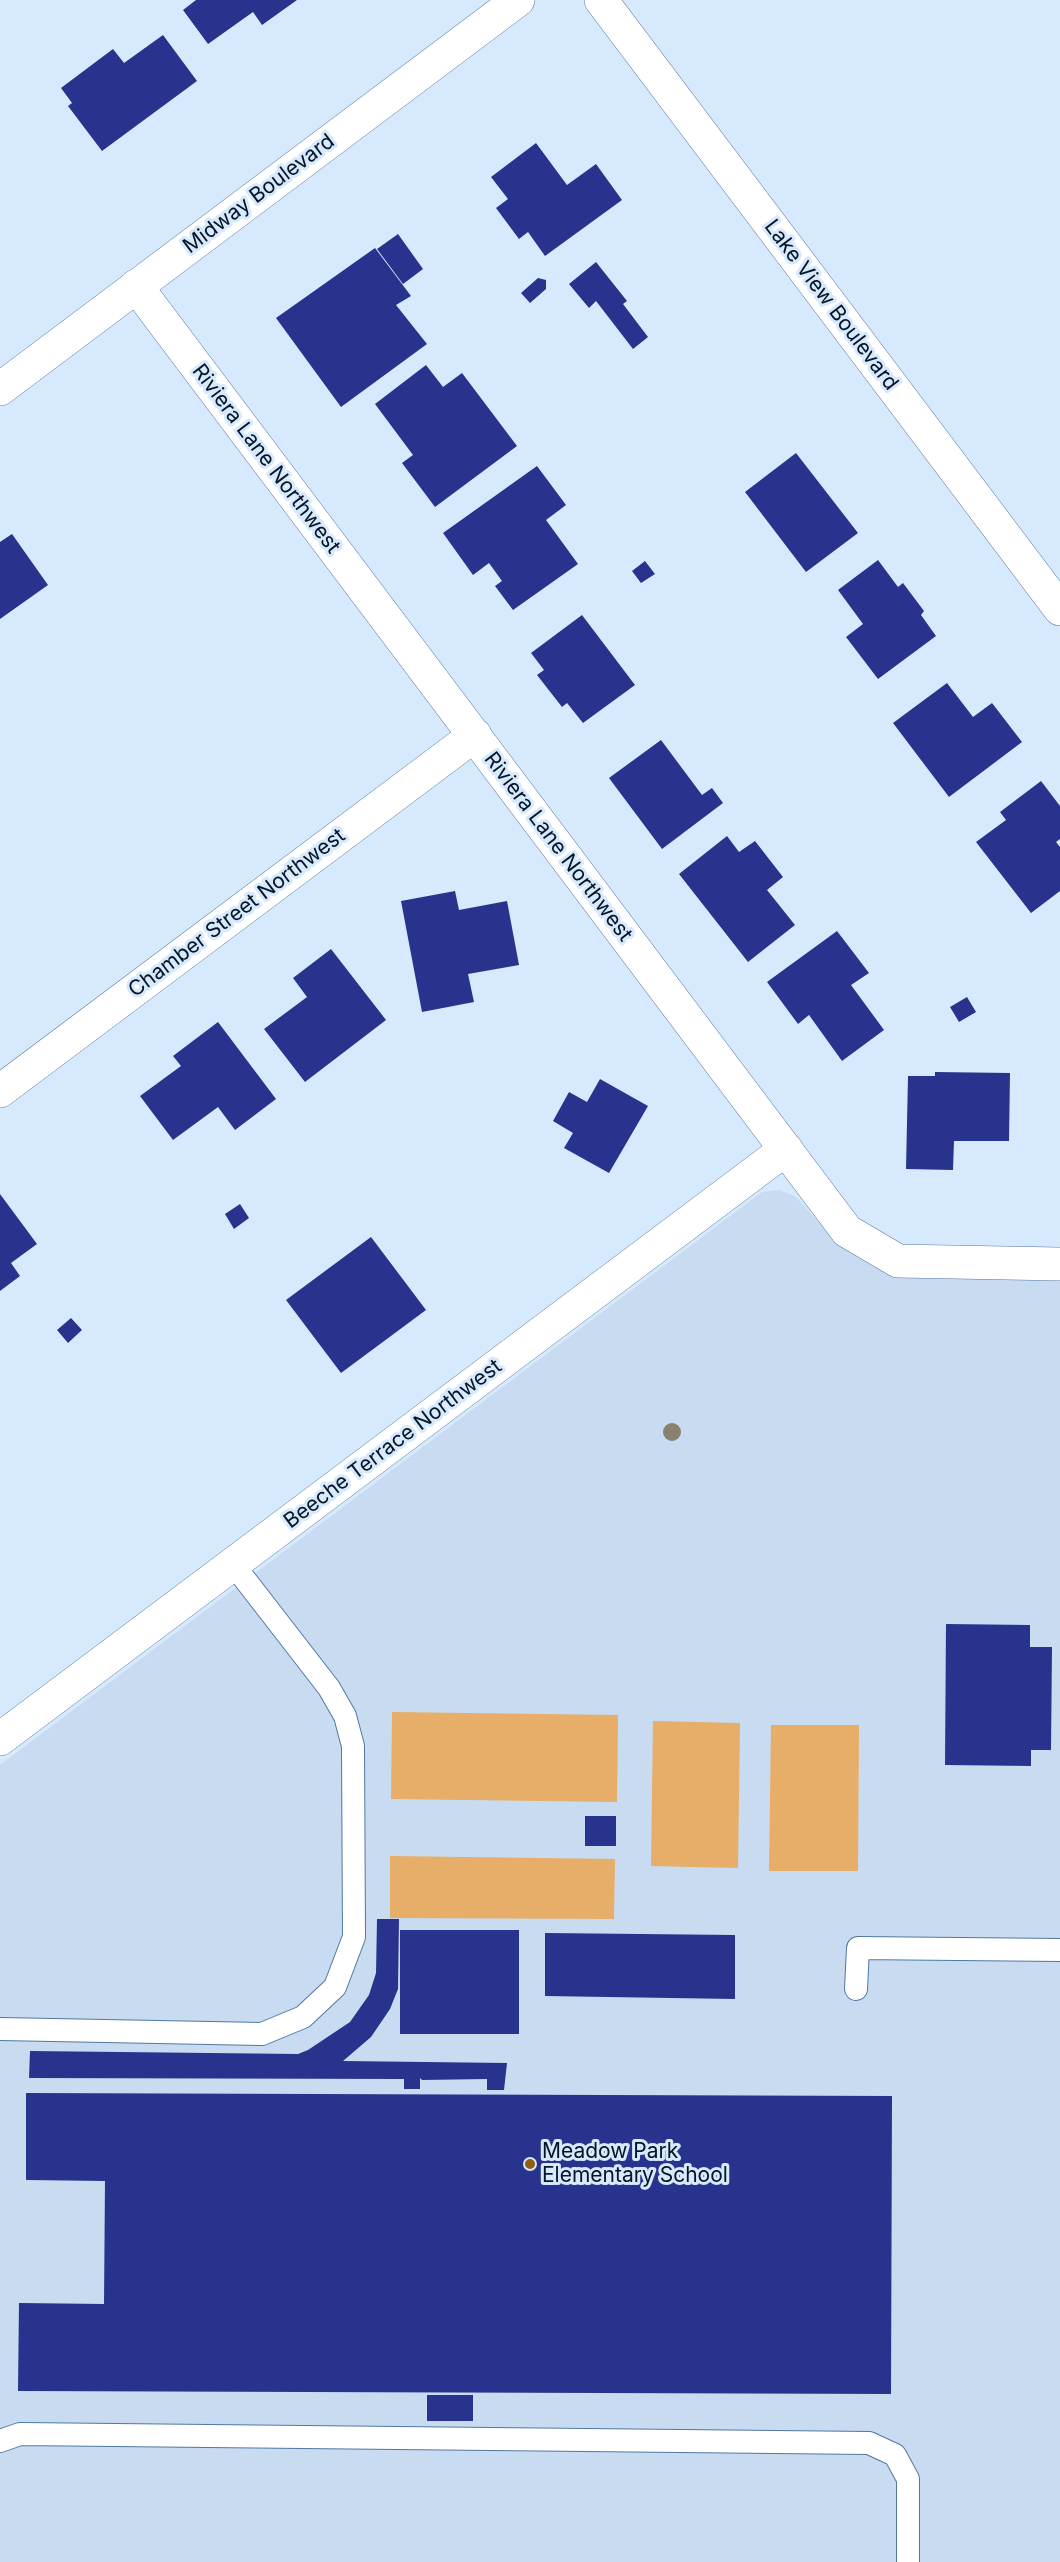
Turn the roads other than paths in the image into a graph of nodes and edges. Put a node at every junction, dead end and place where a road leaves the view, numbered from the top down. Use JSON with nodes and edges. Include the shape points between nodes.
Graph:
{"nodes":[{"id":1,"x":518,"y":0,"type":"edge"},
{"id":2,"x":601,"y":0,"type":"edge"},
{"id":3,"x":136,"y":286,"type":"junction"},
{"id":4,"x":0,"y":388,"type":"edge"},
{"id":5,"x":1060,"y":609,"type":"edge"},
{"id":6,"x":475,"y":735,"type":"junction"},
{"id":7,"x":0,"y":1091,"type":"edge"},
{"id":8,"x":786,"y":1149,"type":"junction"},
{"id":9,"x":1060,"y":1263,"type":"edge"},
{"id":10,"x":233,"y":1564,"type":"junction"},
{"id":11,"x":0,"y":1739,"type":"edge"},
{"id":12,"x":1060,"y":1950,"type":"edge"},
{"id":13,"x":856,"y":1989,"type":"dead end"},
{"id":14,"x":0,"y":2030,"type":"edge"},
{"id":15,"x":0,"y":2441,"type":"edge"},
{"id":16,"x":908,"y":2562,"type":"edge"}],
"edges":[{"from":1,"to":3,"type":"street","name":"Midway Boulevard"},
{"from":2,"to":5,"type":"street","name":"Lake View Boulevard"},
{"from":3,"to":4,"type":"street","name":"Midway Boulevard"},
{"from":3,"to":6,"type":"street","name":"Riviera Lane Northwest"},
{"from":6,"to":7,"type":"street","name":"Chamber Street Northwest"},
{"from":6,"to":8,"type":"street","name":"Riviera Lane Northwest"},
{"from":8,"to":9,"type":"street","name":"Riviera Lane Northwest","via":[[847,1231],[897,1261]]},
{"from":8,"to":10,"type":"street","name":"Beeche Terrace Northwest"},
{"from":10,"to":11,"type":"street","name":"Beeche Terrace Northwest"},
{"from":10,"to":14,"type":"lane","via":[[328,1688],[345,1716],[353,1746],[354,1937],[335,1987],[303,2017],[262,2034]]},
{"from":12,"to":13,"type":"lane","via":[[858,1948]]},
{"from":15,"to":16,"type":"lane","via":[[32,2434],[869,2443],[895,2455],[908,2480]]}]}
